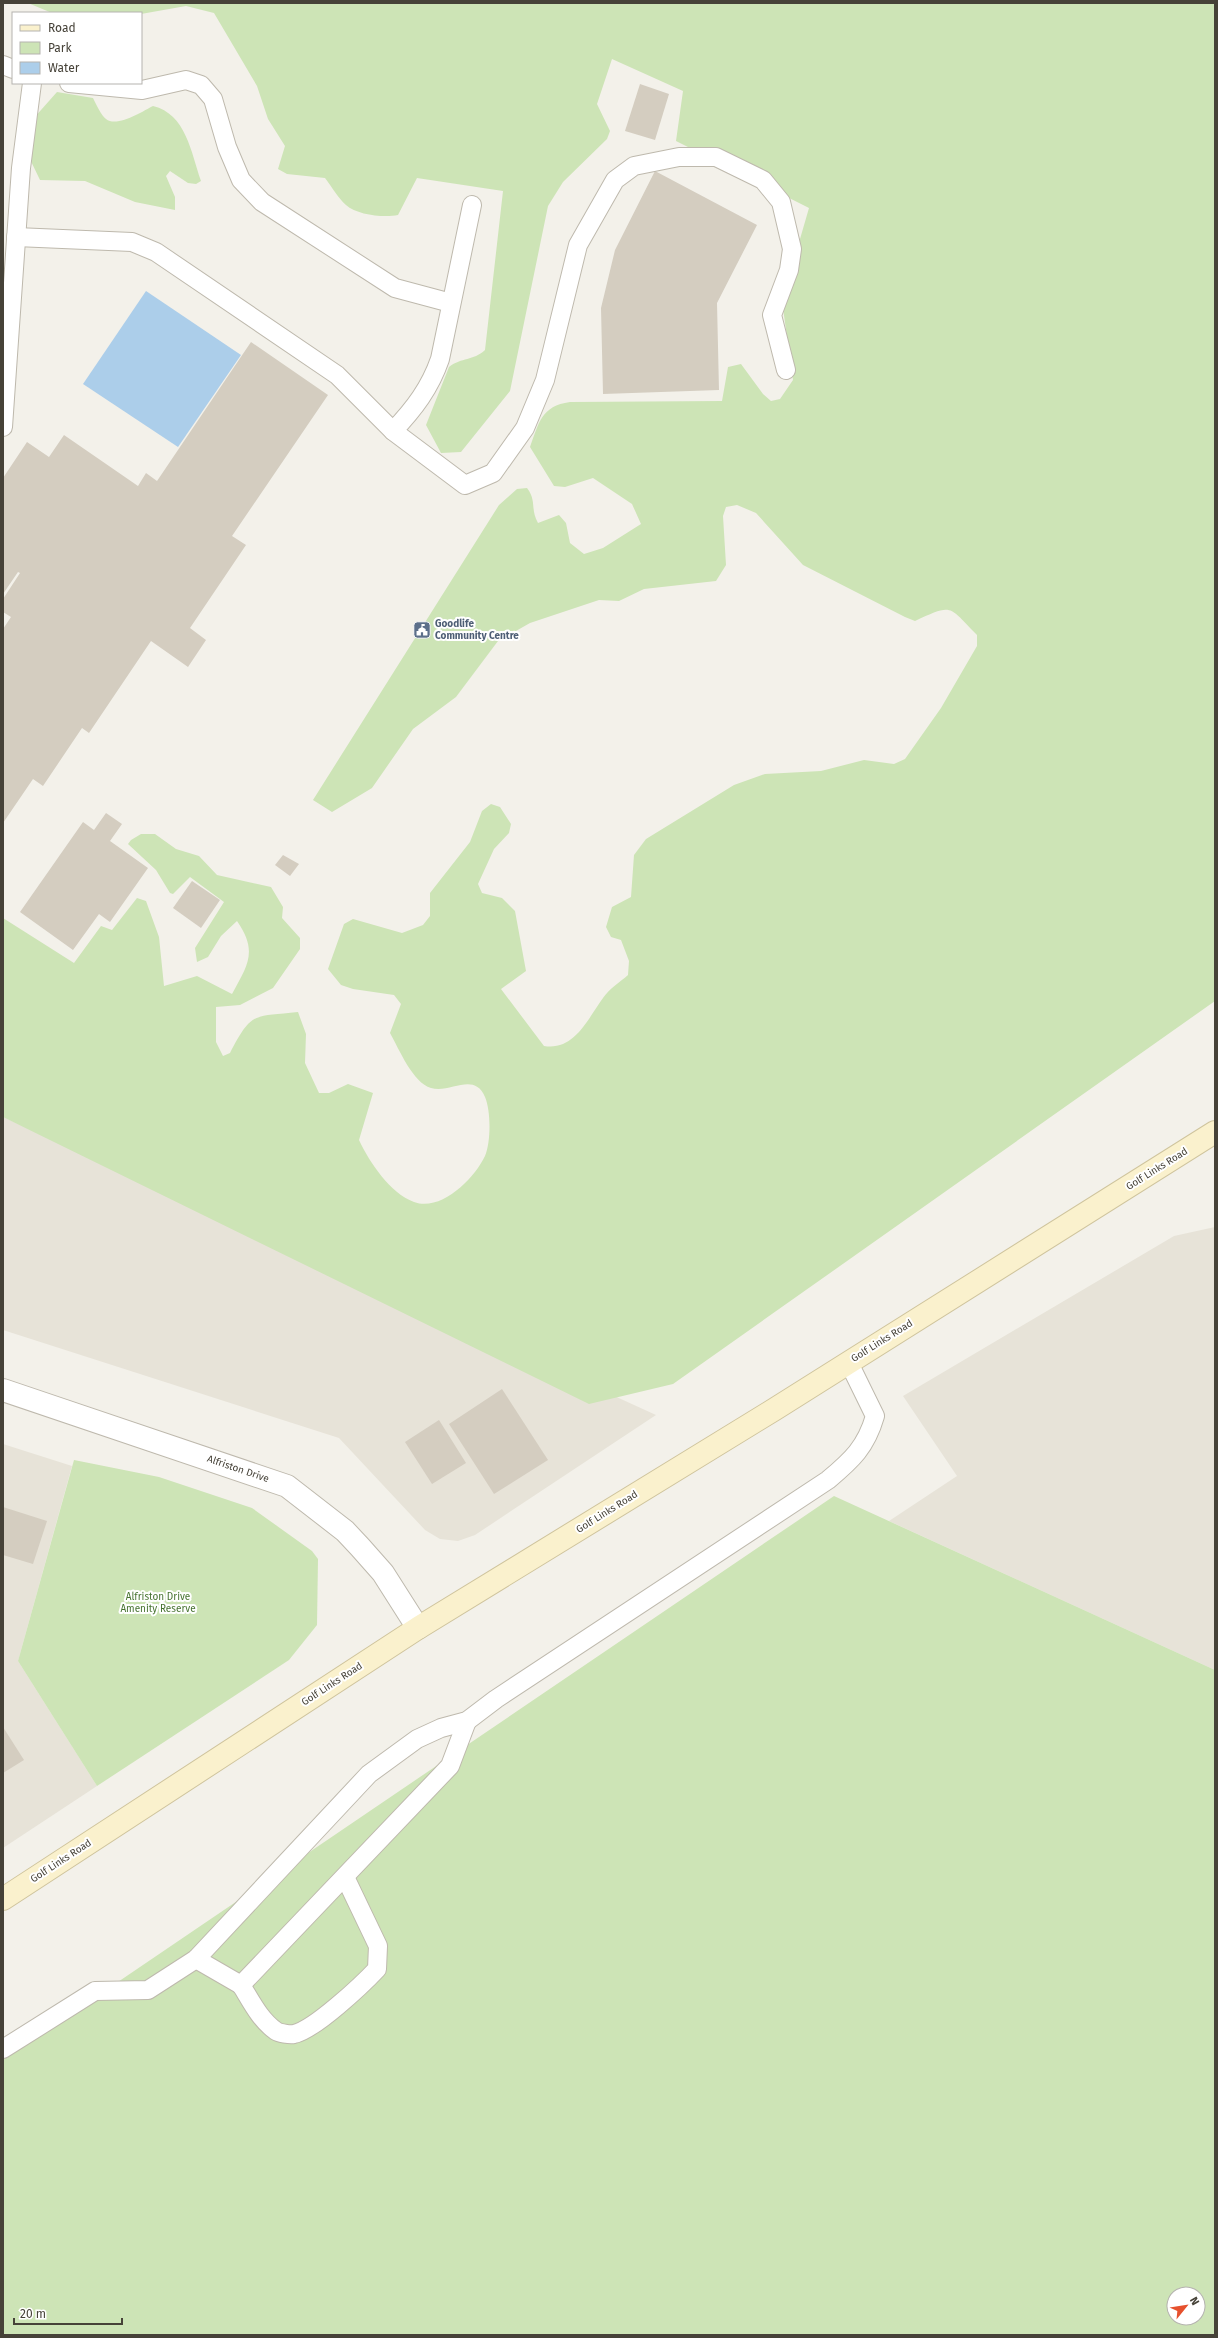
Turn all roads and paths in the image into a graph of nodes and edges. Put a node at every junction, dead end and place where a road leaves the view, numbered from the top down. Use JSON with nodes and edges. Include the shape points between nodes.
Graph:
{"nodes":[{"id":1,"x":32,"y":84,"type":"edge"},
{"id":2,"x":79,"y":84,"type":"edge"},
{"id":3,"x":472,"y":205,"type":"dead end"},
{"id":4,"x":16,"y":237,"type":"junction"},
{"id":5,"x":451,"y":303,"type":"junction"},
{"id":6,"x":786,"y":370,"type":"dead end"},
{"id":7,"x":3,"y":427,"type":"edge"},
{"id":8,"x":393,"y":431,"type":"junction"},
{"id":9,"x":1215,"y":1132,"type":"edge"},
{"id":10,"x":849,"y":1362,"type":"junction"},
{"id":11,"x":3,"y":1390,"type":"edge"},
{"id":12,"x":418,"y":1628,"type":"junction"},
{"id":13,"x":467,"y":1721,"type":"junction"},
{"id":14,"x":345,"y":1877,"type":"junction"},
{"id":15,"x":3,"y":1899,"type":"edge"},
{"id":16,"x":196,"y":1959,"type":"junction"},
{"id":17,"x":241,"y":1985,"type":"junction"},
{"id":18,"x":3,"y":2049,"type":"edge"}],
"edges":[{"from":1,"to":4,"type":"lane","via":[[21,168]]},
{"from":2,"to":5,"type":"lane","via":[[142,90],[186,80],[201,85],[213,99],[227,147],[241,180],[262,202],[394,288]]},
{"from":3,"to":5,"type":"lane"},
{"from":4,"to":7,"type":"lane"},
{"from":4,"to":8,"type":"lane","via":[[132,242],[145,246],[337,374]]},
{"from":5,"to":8,"type":"lane","via":[[440,359],[432,382],[421,400]]},
{"from":6,"to":8,"type":"lane","via":[[772,315],[789,270],[792,249],[781,202],[763,180],[716,157],[656,160],[634,166],[615,180],[584,232],[578,245],[545,380],[533,412],[521,434],[493,473],[465,485]]},
{"from":9,"to":10,"type":"main road","name":"Golf Links Road"},
{"from":10,"to":12,"type":"main road","name":"Golf Links Road"},
{"from":10,"to":13,"type":"lane","via":[[875,1416],[869,1436],[849,1462],[828,1480],[496,1699]]},
{"from":11,"to":12,"type":"street","name":"Alfriston Drive","via":[[288,1486],[345,1531],[360,1547],[383,1573]]},
{"from":12,"to":15,"type":"main road","name":"Golf Links Road"},
{"from":13,"to":14,"type":"lane","via":[[450,1766]]},
{"from":13,"to":16,"type":"lane","via":[[441,1728],[417,1739],[369,1774]]},
{"from":14,"to":17,"type":"lane"},
{"from":14,"to":17,"type":"lane","via":[[378,1946],[377,1969],[365,1983],[314,2024],[293,2035],[277,2032],[260,2014]]},
{"from":16,"to":17,"type":"lane"},
{"from":16,"to":18,"type":"lane","via":[[148,1990],[95,1991]]}]}
